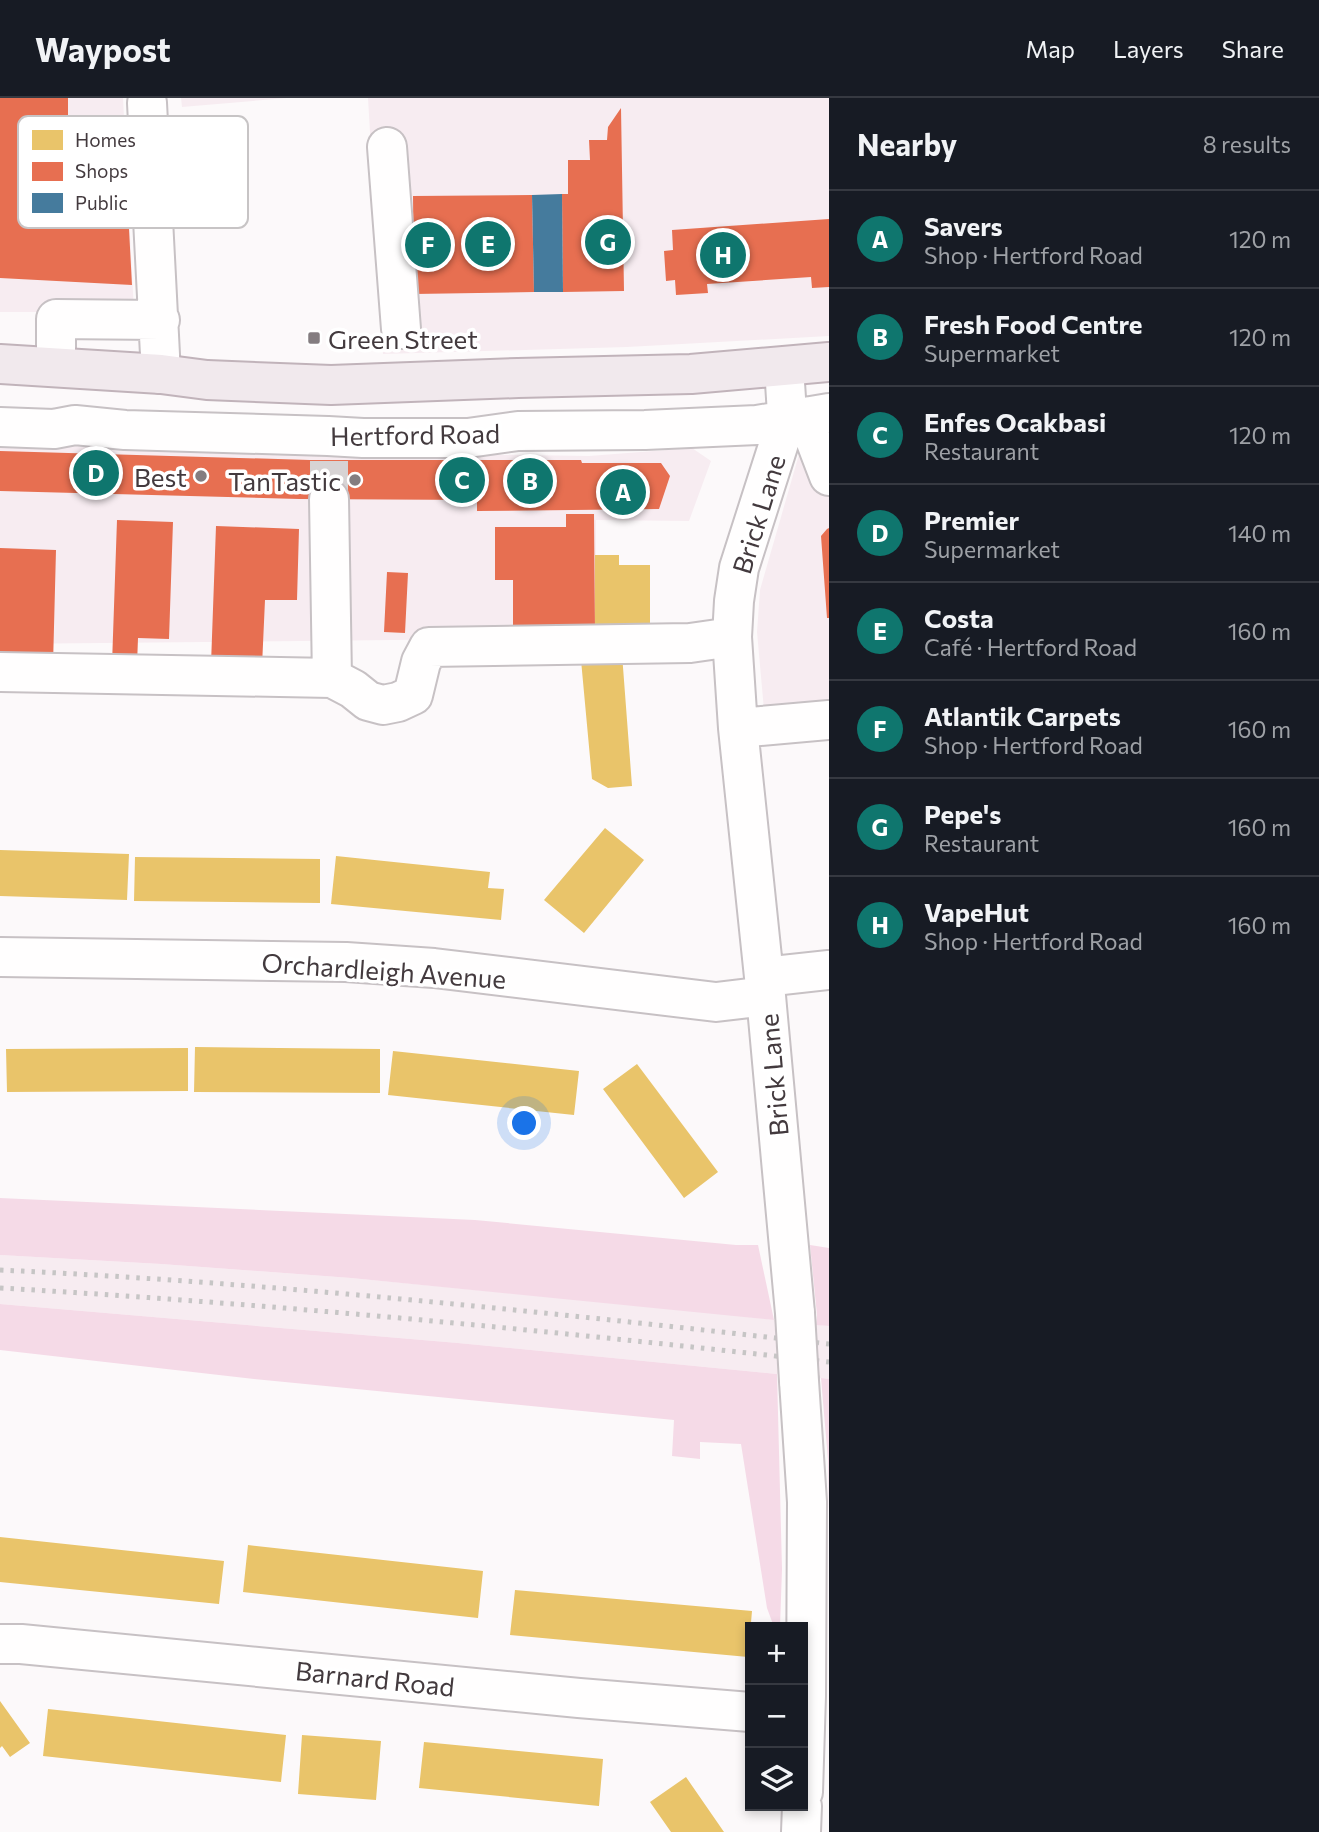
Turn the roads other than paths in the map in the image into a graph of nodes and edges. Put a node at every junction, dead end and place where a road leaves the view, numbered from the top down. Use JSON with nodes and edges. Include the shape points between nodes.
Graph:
{"nodes":[{"id":1,"x":148,"y":103,"type":"dead end"},
{"id":2,"x":149,"y":116,"type":"edge"},
{"id":3,"x":387,"y":147,"type":"dead end"},
{"id":4,"x":155,"y":228,"type":"edge"},
{"id":5,"x":160,"y":320,"type":"junction"},
{"id":6,"x":401,"y":329,"type":"dead end"},
{"id":7,"x":829,"y":362,"type":"edge"},
{"id":8,"x":0,"y":364,"type":"edge"},
{"id":9,"x":56,"y":366,"type":"junction"},
{"id":10,"x":784,"y":367,"type":"junction"},
{"id":11,"x":162,"y":374,"type":"junction"},
{"id":12,"x":331,"y":385,"type":"junction"},
{"id":13,"x":808,"y":417,"type":"edge"},
{"id":14,"x":0,"y":427,"type":"edge"},
{"id":15,"x":329,"y":448,"type":"junction"},
{"id":16,"x":829,"y":476,"type":"edge"},
{"id":17,"x":329,"y":499,"type":"tunnel mouth"},
{"id":18,"x":732,"y":637,"type":"junction"},
{"id":19,"x":0,"y":672,"type":"edge"},
{"id":20,"x":332,"y":678,"type":"junction"},
{"id":21,"x":829,"y":720,"type":"edge"},
{"id":22,"x":738,"y":728,"type":"junction"},
{"id":23,"x":0,"y":957,"type":"edge"},
{"id":24,"x":829,"y":970,"type":"edge"},
{"id":25,"x":765,"y":987,"type":"junction"},
{"id":26,"x":0,"y":1644,"type":"edge"},
{"id":27,"x":811,"y":1707,"type":"edge"},
{"id":28,"x":745,"y":1712,"type":"edge"},
{"id":29,"x":807,"y":1748,"type":"edge"},
{"id":30,"x":802,"y":1811,"type":"edge"},
{"id":31,"x":801,"y":1832,"type":"edge"}],
"edges":[{"from":1,"to":2,"type":"street"},
{"from":3,"to":6,"type":"street"},
{"from":4,"to":5,"type":"street"},
{"from":5,"to":9,"type":"street","via":[[56,319]]},
{"from":5,"to":11,"type":"street"},
{"from":7,"to":10,"type":"main road","name":"Hertford Road"},
{"from":8,"to":9,"type":"main road","name":"Hertford Road"},
{"from":9,"to":11,"type":"main road","name":"Hertford Road"},
{"from":10,"to":12,"type":"main road","name":"Hertford Road"},
{"from":10,"to":13,"type":"street","name":"Brick Lane","via":[[787,414]]},
{"from":11,"to":12,"type":"main road","name":"Hertford Road"},
{"from":12,"to":15,"type":"street"},
{"from":13,"to":15,"type":"street","name":"Hertford Road","via":[[681,429],[363,438]]},
{"from":13,"to":16,"type":"street"},
{"from":13,"to":18,"type":"street","name":"Brick Lane","via":[[739,568]]},
{"from":14,"to":15,"type":"street","name":"Hertford Road","via":[[75,425]]},
{"from":17,"to":20,"type":"street"},
{"from":18,"to":20,"type":"street","via":[[690,643],[429,647],[413,695],[383,705]]},
{"from":18,"to":22,"type":"street","name":"Brick Lane"},
{"from":19,"to":20,"type":"street"},
{"from":21,"to":22,"type":"street"},
{"from":22,"to":25,"type":"street","name":"Brick Lane"},
{"from":23,"to":25,"type":"street","name":"Orchardleigh Avenue","via":[[346,962],[716,1002]]},
{"from":24,"to":25,"type":"street","name":"Orchardleigh Avenue"},
{"from":25,"to":27,"type":"street","name":"Brick Lane","bridge":true,"via":[[795,1312],[807,1502]]},
{"from":26,"to":28,"type":"street","name":"Barnard Road"},
{"from":27,"to":29,"type":"street","name":"Brick Lane"},
{"from":30,"to":31,"type":"street"}]}
